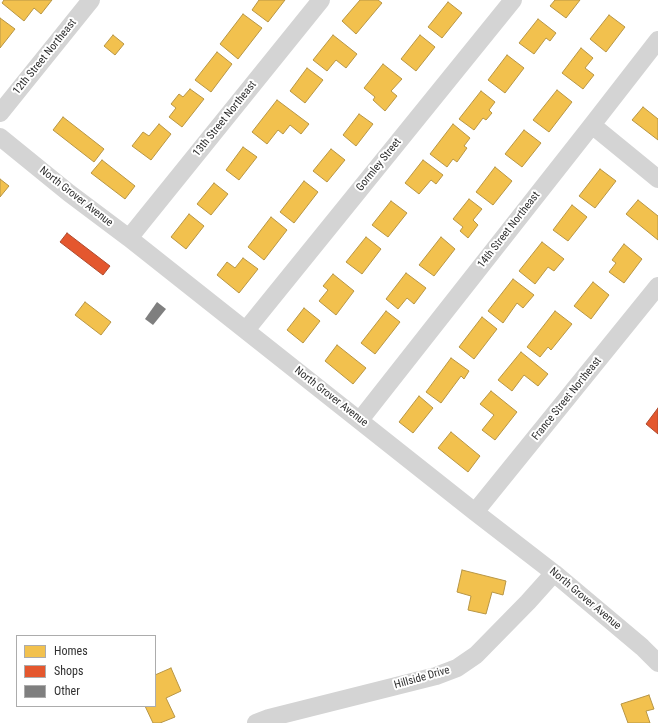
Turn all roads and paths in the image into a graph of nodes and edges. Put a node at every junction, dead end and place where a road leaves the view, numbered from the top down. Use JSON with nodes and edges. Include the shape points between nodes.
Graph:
{"nodes":[{"id":1,"x":91,"y":0,"type":"edge"},
{"id":2,"x":321,"y":0,"type":"edge"},
{"id":3,"x":513,"y":0,"type":"edge"},
{"id":4,"x":658,"y":40,"type":"edge"},
{"id":5,"x":0,"y":113,"type":"edge"},
{"id":6,"x":592,"y":125,"type":"junction"},
{"id":7,"x":0,"y":138,"type":"edge"},
{"id":8,"x":658,"y":178,"type":"edge"},
{"id":9,"x":129,"y":238,"type":"junction"},
{"id":10,"x":658,"y":286,"type":"edge"},
{"id":11,"x":246,"y":330,"type":"junction"},
{"id":12,"x":360,"y":420,"type":"junction"},
{"id":13,"x":475,"y":512,"type":"junction"},
{"id":14,"x":554,"y":572,"type":"junction"},
{"id":15,"x":658,"y":663,"type":"edge"},
{"id":16,"x":256,"y":723,"type":"edge"}],
"edges":[{"from":1,"to":5,"type":"street","name":"12th Street Northeast"},
{"from":2,"to":9,"type":"street","name":"13th Street Northeast"},
{"from":3,"to":11,"type":"street","name":"Gormley Street"},
{"from":4,"to":6,"type":"street","name":"14th Street Northeast"},
{"from":6,"to":8,"type":"street"},
{"from":6,"to":12,"type":"street","name":"14th Street Northeast"},
{"from":7,"to":9,"type":"street","name":"North Grover Avenue"},
{"from":9,"to":11,"type":"street","name":"North Grover Avenue"},
{"from":10,"to":13,"type":"street","name":"France Street Northeast"},
{"from":11,"to":12,"type":"street","name":"North Grover Avenue"},
{"from":12,"to":13,"type":"street","name":"North Grover Avenue"},
{"from":13,"to":14,"type":"street","name":"North Grover Avenue"},
{"from":14,"to":15,"type":"street","name":"North Grover Avenue"},
{"from":14,"to":16,"type":"street","name":"Hillside Drive","via":[[476,655],[457,668],[436,676]]}]}
